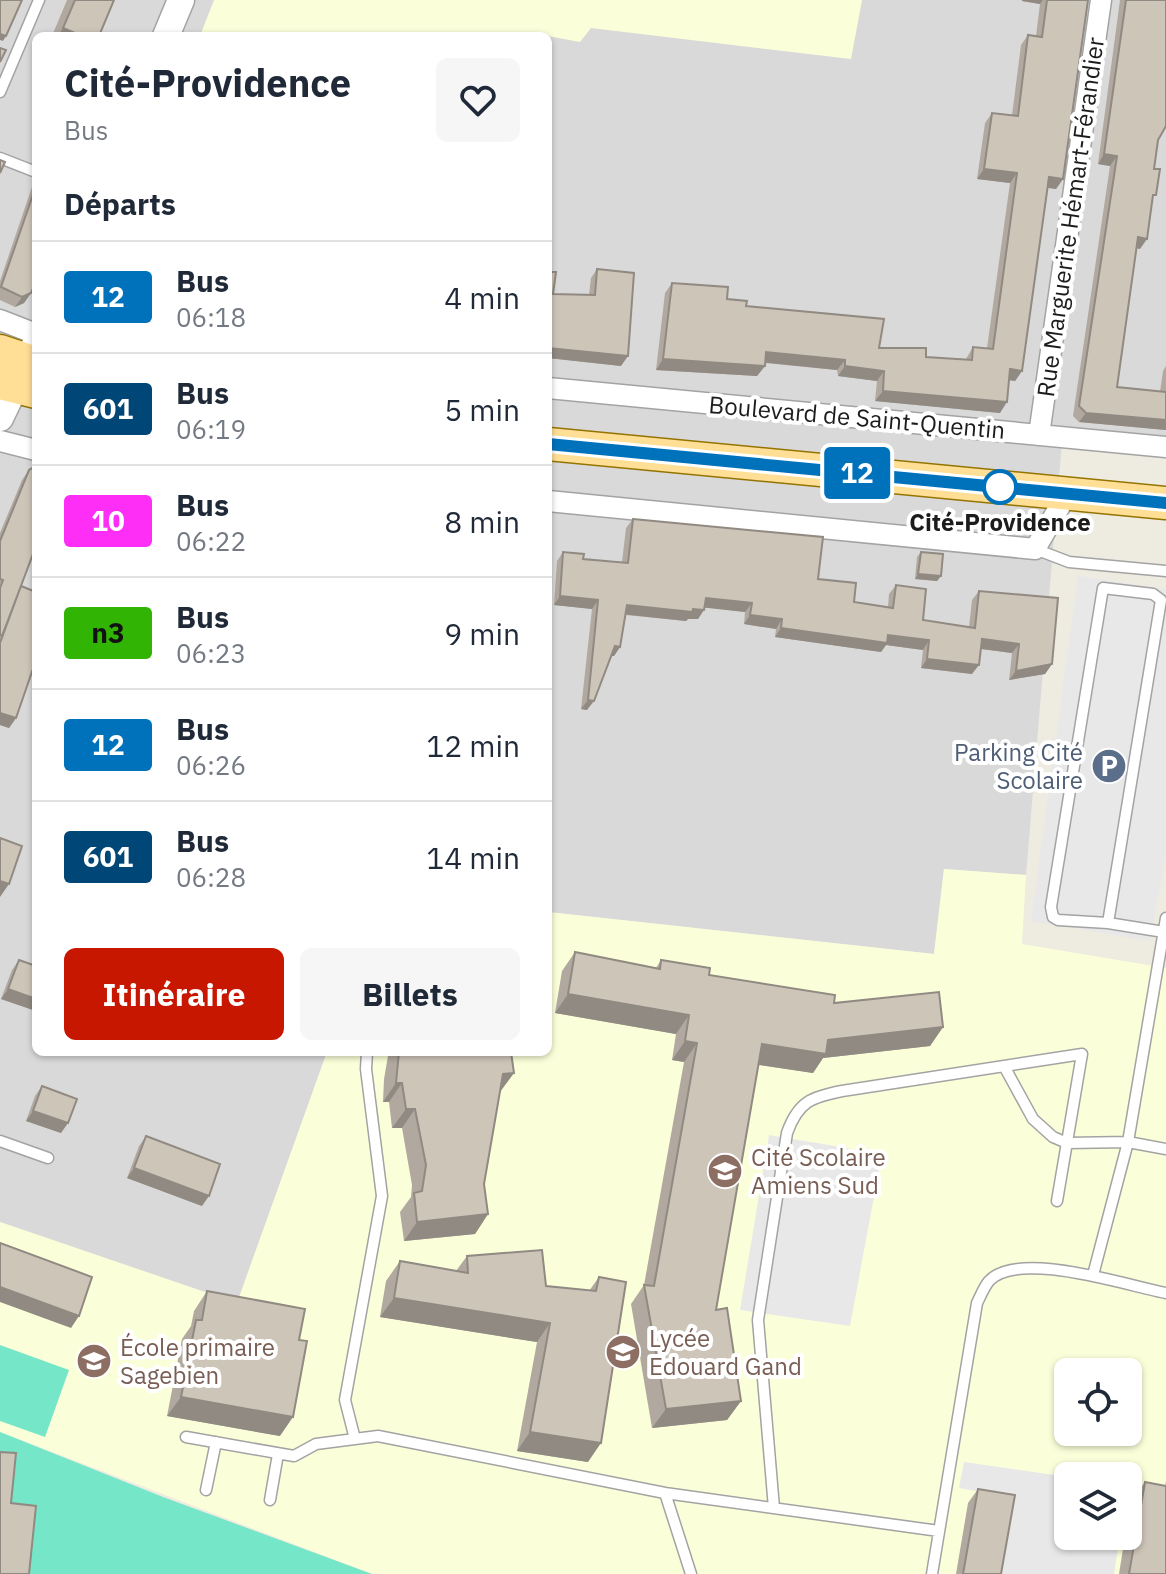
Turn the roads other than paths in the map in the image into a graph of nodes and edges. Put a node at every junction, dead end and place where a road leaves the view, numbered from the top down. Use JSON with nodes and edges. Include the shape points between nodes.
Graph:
{"nodes":[{"id":1,"x":39,"y":0,"type":"edge"},
{"id":2,"x":181,"y":0,"type":"edge"},
{"id":3,"x":1101,"y":0,"type":"edge"},
{"id":4,"x":168,"y":32,"type":"edge"},
{"id":5,"x":0,"y":92,"type":"edge"},
{"id":6,"x":0,"y":158,"type":"edge"},
{"id":7,"x":32,"y":170,"type":"edge"},
{"id":8,"x":0,"y":320,"type":"edge"},
{"id":9,"x":23,"y":364,"type":"edge"},
{"id":10,"x":552,"y":388,"type":"edge"},
{"id":11,"x":0,"y":418,"type":"edge"},
{"id":12,"x":1039,"y":435,"type":"junction"},
{"id":13,"x":0,"y":441,"type":"edge"},
{"id":14,"x":552,"y":444,"type":"edge"},
{"id":15,"x":1166,"y":447,"type":"edge"},
{"id":16,"x":32,"y":449,"type":"edge"},
{"id":17,"x":1067,"y":494,"type":"junction"},
{"id":18,"x":552,"y":501,"type":"edge"},
{"id":19,"x":1166,"y":503,"type":"edge"},
{"id":20,"x":1035,"y":549,"type":"junction"},
{"id":21,"x":1166,"y":571,"type":"edge"},
{"id":22,"x":1166,"y":918,"type":"edge"},
{"id":23,"x":1108,"y":923,"type":"junction"},
{"id":24,"x":1164,"y":932,"type":"junction"},
{"id":25,"x":367,"y":1056,"type":"edge"},
{"id":26,"x":1004,"y":1066,"type":"junction"},
{"id":27,"x":0,"y":1141,"type":"edge"},
{"id":28,"x":1128,"y":1142,"type":"junction"},
{"id":29,"x":1067,"y":1143,"type":"junction"},
{"id":30,"x":1166,"y":1149,"type":"edge"},
{"id":31,"x":48,"y":1158,"type":"dead end"},
{"id":32,"x":1057,"y":1201,"type":"dead end"},
{"id":33,"x":1093,"y":1275,"type":"junction"},
{"id":34,"x":1166,"y":1293,"type":"edge"},
{"id":35,"x":186,"y":1437,"type":"dead end"},
{"id":36,"x":355,"y":1439,"type":"junction"},
{"id":37,"x":216,"y":1442,"type":"junction"},
{"id":38,"x":278,"y":1454,"type":"junction"},
{"id":39,"x":206,"y":1490,"type":"dead end"},
{"id":40,"x":665,"y":1493,"type":"junction"},
{"id":41,"x":270,"y":1500,"type":"dead end"},
{"id":42,"x":774,"y":1508,"type":"junction"},
{"id":43,"x":939,"y":1531,"type":"junction"},
{"id":44,"x":691,"y":1574,"type":"edge"},
{"id":45,"x":932,"y":1574,"type":"edge"}],
"edges":[{"from":1,"to":5,"type":"lane"},
{"from":2,"to":4,"type":"street"},
{"from":3,"to":12,"type":"street","name":"Rue Marguerite Hémart-Férandier"},
{"from":6,"to":7,"type":"lane"},
{"from":8,"to":9,"type":"street"},
{"from":9,"to":11,"type":"street"},
{"from":10,"to":12,"type":"street","name":"Boulevard de Saint-Quentin"},
{"from":12,"to":15,"type":"street","name":"Boulevard de Saint-Quentin"},
{"from":13,"to":16,"type":"street"},
{"from":14,"to":17,"type":"main road"},
{"from":17,"to":19,"type":"main road"},
{"from":17,"to":20,"type":"street"},
{"from":18,"to":20,"type":"street"},
{"from":20,"to":21,"type":"lane","via":[[1069,562]]},
{"from":22,"to":24,"type":"lane"},
{"from":23,"to":23,"type":"lane","via":[[1161,600],[1153,594],[1103,588],[1053,917]]},
{"from":23,"to":24,"type":"lane"},
{"from":24,"to":28,"type":"lane"},
{"from":25,"to":36,"type":"lane","via":[[382,1196],[345,1400]]},
{"from":26,"to":29,"type":"lane","via":[[1033,1119]]},
{"from":26,"to":29,"type":"lane","via":[[1082,1054]]},
{"from":26,"to":42,"type":"lane","via":[[810,1097],[795,1110],[758,1320]]},
{"from":27,"to":31,"type":"lane"},
{"from":28,"to":29,"type":"lane"},
{"from":28,"to":30,"type":"lane"},
{"from":28,"to":33,"type":"lane"},
{"from":29,"to":32,"type":"lane"},
{"from":33,"to":34,"type":"lane"},
{"from":33,"to":43,"type":"lane","via":[[1012,1269],[989,1280],[977,1303]]},
{"from":35,"to":37,"type":"lane"},
{"from":36,"to":38,"type":"lane","via":[[316,1444],[294,1456]]},
{"from":36,"to":40,"type":"lane","via":[[378,1436]]},
{"from":37,"to":38,"type":"lane"},
{"from":37,"to":39,"type":"lane"},
{"from":38,"to":41,"type":"lane"},
{"from":40,"to":42,"type":"lane"},
{"from":40,"to":44,"type":"lane"},
{"from":42,"to":43,"type":"lane"},
{"from":43,"to":45,"type":"lane"}]}
